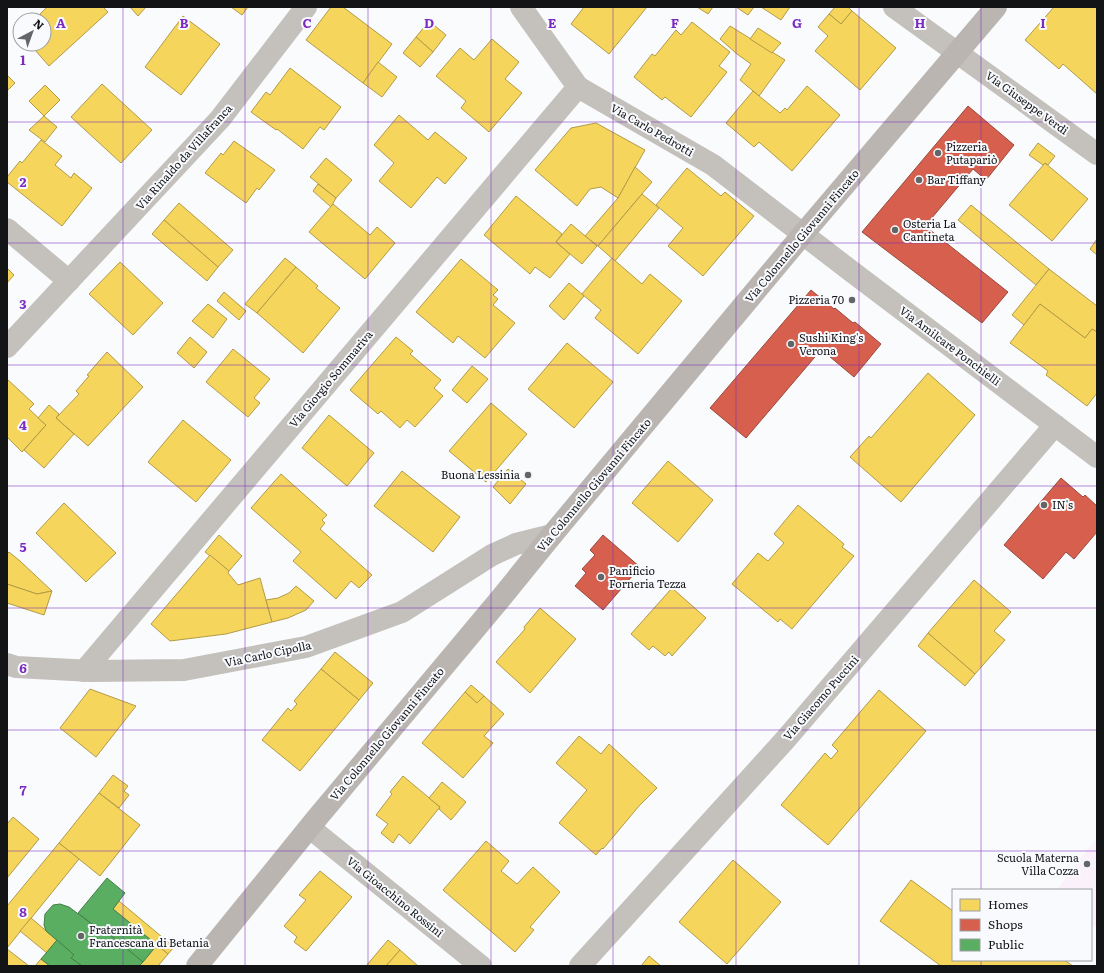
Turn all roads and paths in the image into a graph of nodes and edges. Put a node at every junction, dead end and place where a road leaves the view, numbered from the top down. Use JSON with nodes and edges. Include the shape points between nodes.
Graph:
{"nodes":[{"id":1,"x":306,"y":7,"type":"edge"},
{"id":2,"x":521,"y":7,"type":"edge"},
{"id":3,"x":894,"y":7,"type":"edge"},
{"id":4,"x":996,"y":7,"type":"edge"},
{"id":5,"x":958,"y":53,"type":"junction"},
{"id":6,"x":578,"y":87,"type":"junction"},
{"id":7,"x":1097,"y":154,"type":"edge"},
{"id":8,"x":7,"y":229,"type":"edge"},
{"id":9,"x":803,"y":234,"type":"junction"},
{"id":10,"x":69,"y":281,"type":"junction"},
{"id":11,"x":7,"y":347,"type":"edge"},
{"id":12,"x":1055,"y":425,"type":"junction"},
{"id":13,"x":1097,"y":457,"type":"edge"},
{"id":14,"x":552,"y":535,"type":"junction"},
{"id":15,"x":7,"y":664,"type":"edge"},
{"id":16,"x":84,"y":671,"type":"junction"},
{"id":17,"x":310,"y":828,"type":"junction"},
{"id":18,"x":197,"y":966,"type":"edge"},
{"id":19,"x":481,"y":966,"type":"edge"},
{"id":20,"x":580,"y":966,"type":"edge"}],
"edges":[{"from":1,"to":10,"type":"street","name":"Via Rinaldo da Villafranca","via":[[220,119]]},
{"from":2,"to":6,"type":"street","name":"Via Carlo Pedrotti"},
{"from":3,"to":5,"type":"street","name":"Via Giuseppe Verdi"},
{"from":4,"to":5,"type":"main road","name":"Via Colonnello Giovanni Fincato"},
{"from":5,"to":7,"type":"street","name":"Via Giuseppe Verdi"},
{"from":5,"to":9,"type":"main road","name":"Via Colonnello Giovanni Fincato"},
{"from":6,"to":9,"type":"street","name":"Via Carlo Pedrotti","via":[[713,165]]},
{"from":6,"to":16,"type":"street","name":"Via Giorgio Sommariva"},
{"from":8,"to":10,"type":"street"},
{"from":9,"to":12,"type":"street","name":"Via Amilcare Ponchielli"},
{"from":9,"to":14,"type":"main road","name":"Via Colonnello Giovanni Fincato"},
{"from":10,"to":11,"type":"street","name":"Via Rinaldo da Villafranca"},
{"from":12,"to":13,"type":"street","name":"Via Amilcare Ponchielli"},
{"from":12,"to":20,"type":"street","name":"Via Giacomo Puccini","via":[[785,740]]},
{"from":14,"to":16,"type":"street","name":"Via Carlo Cipolla","via":[[516,544],[492,555],[402,612],[306,647],[184,670]]},
{"from":14,"to":17,"type":"main road","name":"Via Colonnello Giovanni Fincato"},
{"from":15,"to":16,"type":"street","name":"Via Carlo Cipolla","via":[[16,667]]},
{"from":17,"to":18,"type":"main road","name":"Via Colonnello Giovanni Fincato"},
{"from":17,"to":19,"type":"street","name":"Via Gioacchino Rossini"}]}
